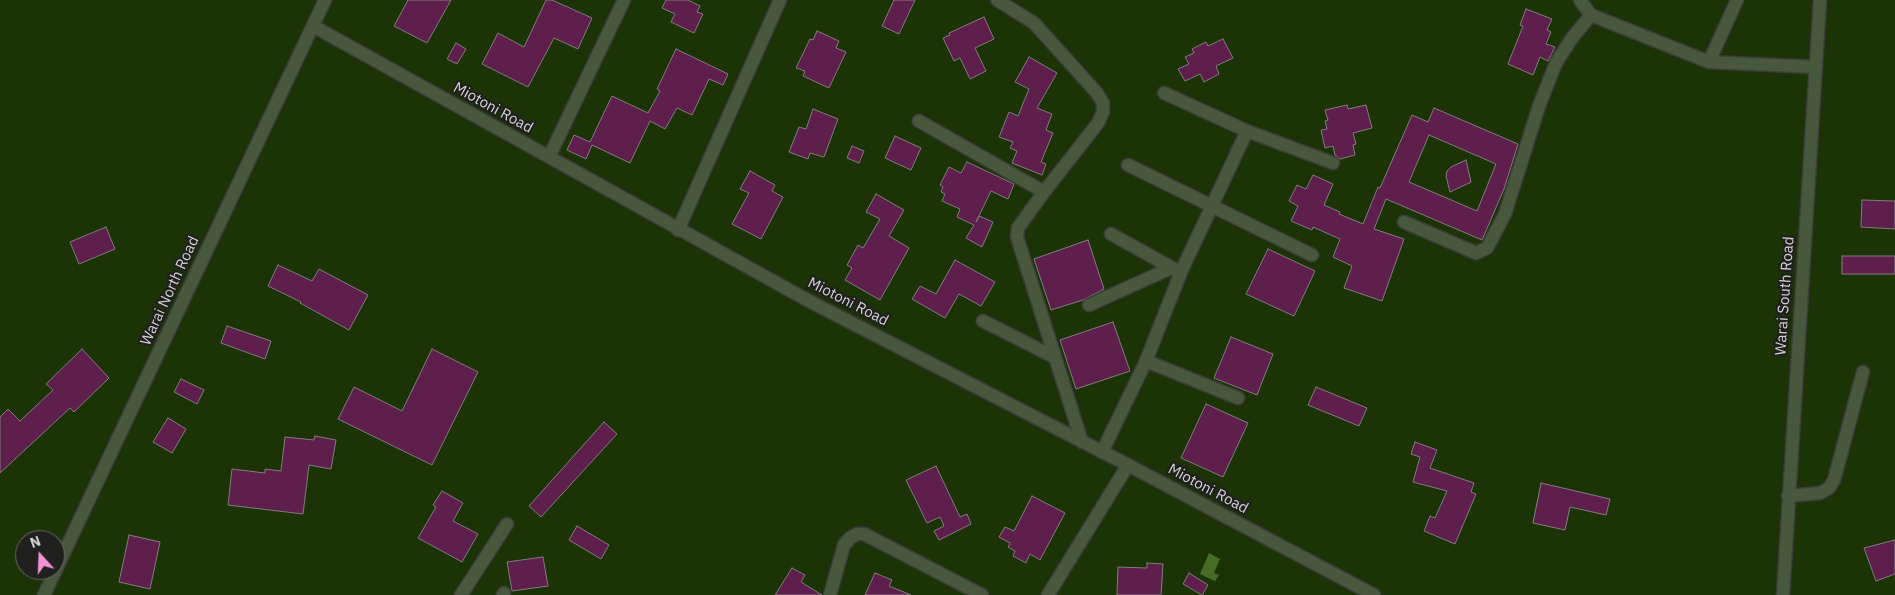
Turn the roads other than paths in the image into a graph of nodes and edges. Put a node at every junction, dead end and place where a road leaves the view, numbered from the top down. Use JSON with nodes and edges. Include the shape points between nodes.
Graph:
{"nodes":[{"id":1,"x":325,"y":0,"type":"edge"},
{"id":2,"x":624,"y":0,"type":"edge"},
{"id":3,"x":780,"y":0,"type":"edge"},
{"id":4,"x":997,"y":0,"type":"edge"},
{"id":5,"x":1580,"y":0,"type":"edge"},
{"id":6,"x":1737,"y":0,"type":"edge"},
{"id":7,"x":1820,"y":0,"type":"edge"},
{"id":8,"x":1591,"y":14,"type":"junction"},
{"id":9,"x":313,"y":26,"type":"junction"},
{"id":10,"x":1709,"y":62,"type":"junction"},
{"id":11,"x":1816,"y":67,"type":"junction"},
{"id":12,"x":1164,"y":93,"type":"dead end"},
{"id":13,"x":919,"y":122,"type":"dead end"},
{"id":14,"x":1247,"y":131,"type":"junction"},
{"id":15,"x":549,"y":157,"type":"junction"},
{"id":16,"x":1334,"y":163,"type":"dead end"},
{"id":17,"x":1128,"y":165,"type":"dead end"},
{"id":18,"x":1044,"y":192,"type":"junction"},
{"id":19,"x":1212,"y":206,"type":"junction"},
{"id":20,"x":1404,"y":222,"type":"dead end"},
{"id":21,"x":678,"y":230,"type":"junction"},
{"id":22,"x":1111,"y":234,"type":"dead end"},
{"id":23,"x":1312,"y":255,"type":"dead end"},
{"id":24,"x":1176,"y":270,"type":"junction"},
{"id":25,"x":1090,"y":305,"type":"dead end"},
{"id":26,"x":983,"y":321,"type":"dead end"},
{"id":27,"x":1054,"y":357,"type":"junction"},
{"id":28,"x":1146,"y":361,"type":"junction"},
{"id":29,"x":1864,"y":372,"type":"dead end"},
{"id":30,"x":1238,"y":398,"type":"dead end"},
{"id":31,"x":1082,"y":442,"type":"junction"},
{"id":32,"x":1102,"y":452,"type":"junction"},
{"id":33,"x":1128,"y":465,"type":"junction"},
{"id":34,"x":1788,"y":496,"type":"junction"},
{"id":35,"x":507,"y":524,"type":"dead end"},
{"id":36,"x":44,"y":595,"type":"edge"},
{"id":37,"x":461,"y":595,"type":"edge"},
{"id":38,"x":830,"y":595,"type":"edge"},
{"id":39,"x":982,"y":595,"type":"edge"},
{"id":40,"x":1048,"y":595,"type":"edge"},
{"id":41,"x":1374,"y":595,"type":"edge"},
{"id":42,"x":1783,"y":595,"type":"edge"}],
"edges":[{"from":1,"to":9,"type":"street","name":"Warai North Road"},
{"from":2,"to":15,"type":"street"},
{"from":3,"to":21,"type":"street"},
{"from":4,"to":18,"type":"street","via":[[1034,23],[1103,103],[1098,123]]},
{"from":5,"to":8,"type":"street"},
{"from":6,"to":10,"type":"street"},
{"from":7,"to":11,"type":"street","name":"Warai South Road"},
{"from":8,"to":10,"type":"street"},
{"from":8,"to":20,"type":"street","via":[[1556,63],[1505,214],[1487,248],[1476,253]]},
{"from":9,"to":15,"type":"street","name":"Miotoni Road"},
{"from":9,"to":36,"type":"street","name":"Warai North Road"},
{"from":10,"to":11,"type":"street"},
{"from":11,"to":34,"type":"street","name":"Warai South Road"},
{"from":12,"to":14,"type":"street"},
{"from":13,"to":18,"type":"street"},
{"from":14,"to":16,"type":"street"},
{"from":14,"to":19,"type":"street"},
{"from":15,"to":21,"type":"street","name":"Miotoni Road"},
{"from":17,"to":19,"type":"street"},
{"from":18,"to":27,"type":"street","via":[[1018,228],[1017,237]]},
{"from":19,"to":23,"type":"street"},
{"from":19,"to":24,"type":"street"},
{"from":21,"to":31,"type":"street","name":"Miotoni Road"},
{"from":22,"to":24,"type":"street"},
{"from":24,"to":25,"type":"street"},
{"from":24,"to":28,"type":"street"},
{"from":26,"to":27,"type":"street"},
{"from":27,"to":31,"type":"street"},
{"from":28,"to":30,"type":"street"},
{"from":28,"to":32,"type":"street"},
{"from":29,"to":34,"type":"street","via":[[1834,480],[1829,488],[1820,492]]},
{"from":31,"to":32,"type":"street","name":"Miotoni Road"},
{"from":32,"to":33,"type":"street","name":"Miotoni Road"},
{"from":33,"to":40,"type":"street"},
{"from":33,"to":41,"type":"street","name":"Miotoni Road"},
{"from":34,"to":42,"type":"street","name":"Warai South Road"},
{"from":35,"to":37,"type":"street"},
{"from":38,"to":39,"type":"street","via":[[844,545],[857,534],[864,534]]}]}
